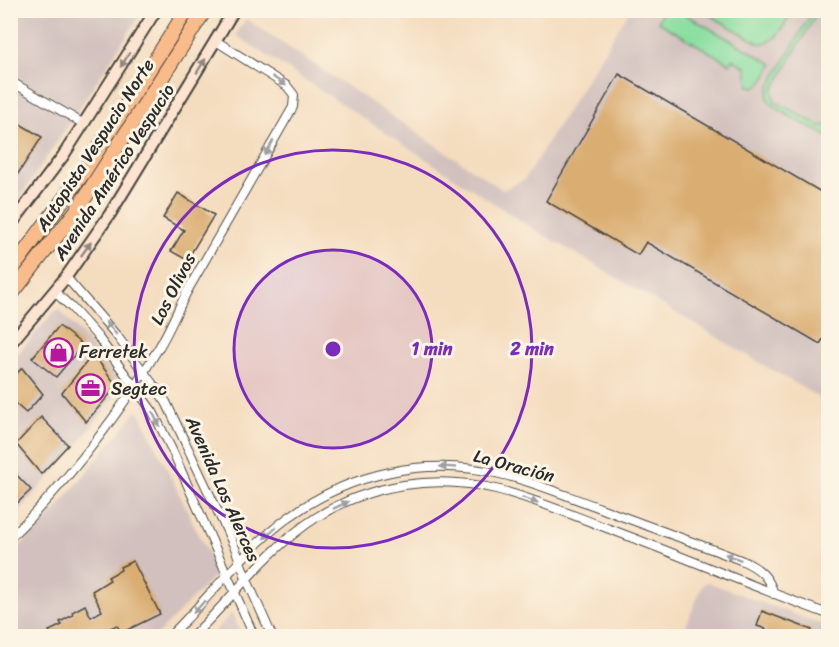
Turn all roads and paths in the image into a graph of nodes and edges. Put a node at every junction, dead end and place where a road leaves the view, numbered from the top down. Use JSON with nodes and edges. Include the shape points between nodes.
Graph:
{"nodes":[{"id":1,"x":14,"y":10,"type":"edge"},
{"id":2,"x":156,"y":10,"type":"edge"},
{"id":3,"x":187,"y":10,"type":"edge"},
{"id":4,"x":205,"y":10,"type":"edge"},
{"id":5,"x":234,"y":10,"type":"edge"},
{"id":6,"x":10,"y":17,"type":"edge"},
{"id":7,"x":216,"y":41,"type":"junction"},
{"id":8,"x":10,"y":81,"type":"edge"},
{"id":9,"x":84,"y":124,"type":"junction"},
{"id":10,"x":11,"y":226,"type":"edge"},
{"id":11,"x":12,"y":270,"type":"edge"},
{"id":12,"x":66,"y":277,"type":"junction"},
{"id":13,"x":54,"y":291,"type":"junction"},
{"id":14,"x":10,"y":296,"type":"edge"},
{"id":15,"x":10,"y":344,"type":"edge"},
{"id":16,"x":145,"y":371,"type":"junction"},
{"id":17,"x":136,"y":387,"type":"junction"},
{"id":18,"x":516,"y":478,"type":"junction"},
{"id":19,"x":510,"y":493,"type":"junction"},
{"id":20,"x":10,"y":538,"type":"edge"},
{"id":21,"x":240,"y":562,"type":"junction"},
{"id":22,"x":228,"y":576,"type":"junction"},
{"id":23,"x":247,"y":580,"type":"junction"},
{"id":24,"x":235,"y":593,"type":"junction"},
{"id":25,"x":774,"y":594,"type":"junction"},
{"id":26,"x":828,"y":614,"type":"edge"},
{"id":27,"x":170,"y":636,"type":"edge"},
{"id":28,"x":193,"y":636,"type":"edge"},
{"id":29,"x":254,"y":636,"type":"edge"},
{"id":30,"x":272,"y":636,"type":"edge"}],
"edges":[{"from":1,"to":6,"type":"street"},
{"from":2,"to":9,"type":"main road","one_way":true},
{"from":3,"to":11,"type":"highway","name":"Autopista Vespucio Norte","via":[[83,173]]},
{"from":4,"to":14,"type":"highway","name":"Autopista Vespucio Norte","via":[[77,210]]},
{"from":5,"to":7,"type":"main road","name":"Avenida Américo Vespucio"},
{"from":12,"to":7,"type":"main road","name":"Avenida Américo Vespucio","one_way":true,"via":[[120,198]]},
{"from":7,"to":16,"type":"street","name":"Los Olivos","one_way":true,"via":[[287,86],[294,95],[293,107]]},
{"from":8,"to":9,"type":"street"},
{"from":9,"to":10,"type":"main road"},
{"from":12,"to":13,"type":"main road","name":"Avenida Américo Vespucio"},
{"from":16,"to":12,"type":"street","name":"Avenida Los Alerces","one_way":true},
{"from":13,"to":15,"type":"main road","name":"Avenida Américo Vespucio"},
{"from":13,"to":17,"type":"street","name":"Avenida Los Alerces","via":[[98,337]]},
{"from":16,"to":17,"type":"street","name":"Los Olivos"},
{"from":16,"to":21,"type":"street","name":"Avenida Los Alerces","via":[[174,416]]},
{"from":17,"to":20,"type":"street","name":"Los Olivos","via":[[86,455]]},
{"from":17,"to":22,"type":"street","name":"Avenida Los Alerces","one_way":true,"via":[[153,412]]},
{"from":18,"to":19,"type":"street"},
{"from":18,"to":21,"type":"street","name":"La Oración","one_way":true,"via":[[438,466],[374,475],[341,487],[300,510],[271,531]]},
{"from":25,"to":18,"type":"street","name":"La Oración","one_way":true,"via":[[769,579],[743,561]]},
{"from":23,"to":19,"type":"street","name":"La Oración","one_way":true,"via":[[275,549],[306,524],[371,493],[437,482]]},
{"from":19,"to":25,"type":"street","name":"La Oración","one_way":true},
{"from":21,"to":22,"type":"street","name":"La Oración"},
{"from":21,"to":23,"type":"street","name":"Avenida Los Alerces"},
{"from":22,"to":24,"type":"street","name":"Avenida Los Alerces"},
{"from":22,"to":27,"type":"street","name":"La Oración","one_way":true},
{"from":23,"to":24,"type":"street","name":"La Oración"},
{"from":23,"to":30,"type":"street","name":"Avenida Los Alerces"},
{"from":24,"to":28,"type":"street","name":"La Oración"},
{"from":24,"to":29,"type":"street","name":"Avenida Los Alerces"},
{"from":25,"to":26,"type":"street","name":"La Oración"}]}
